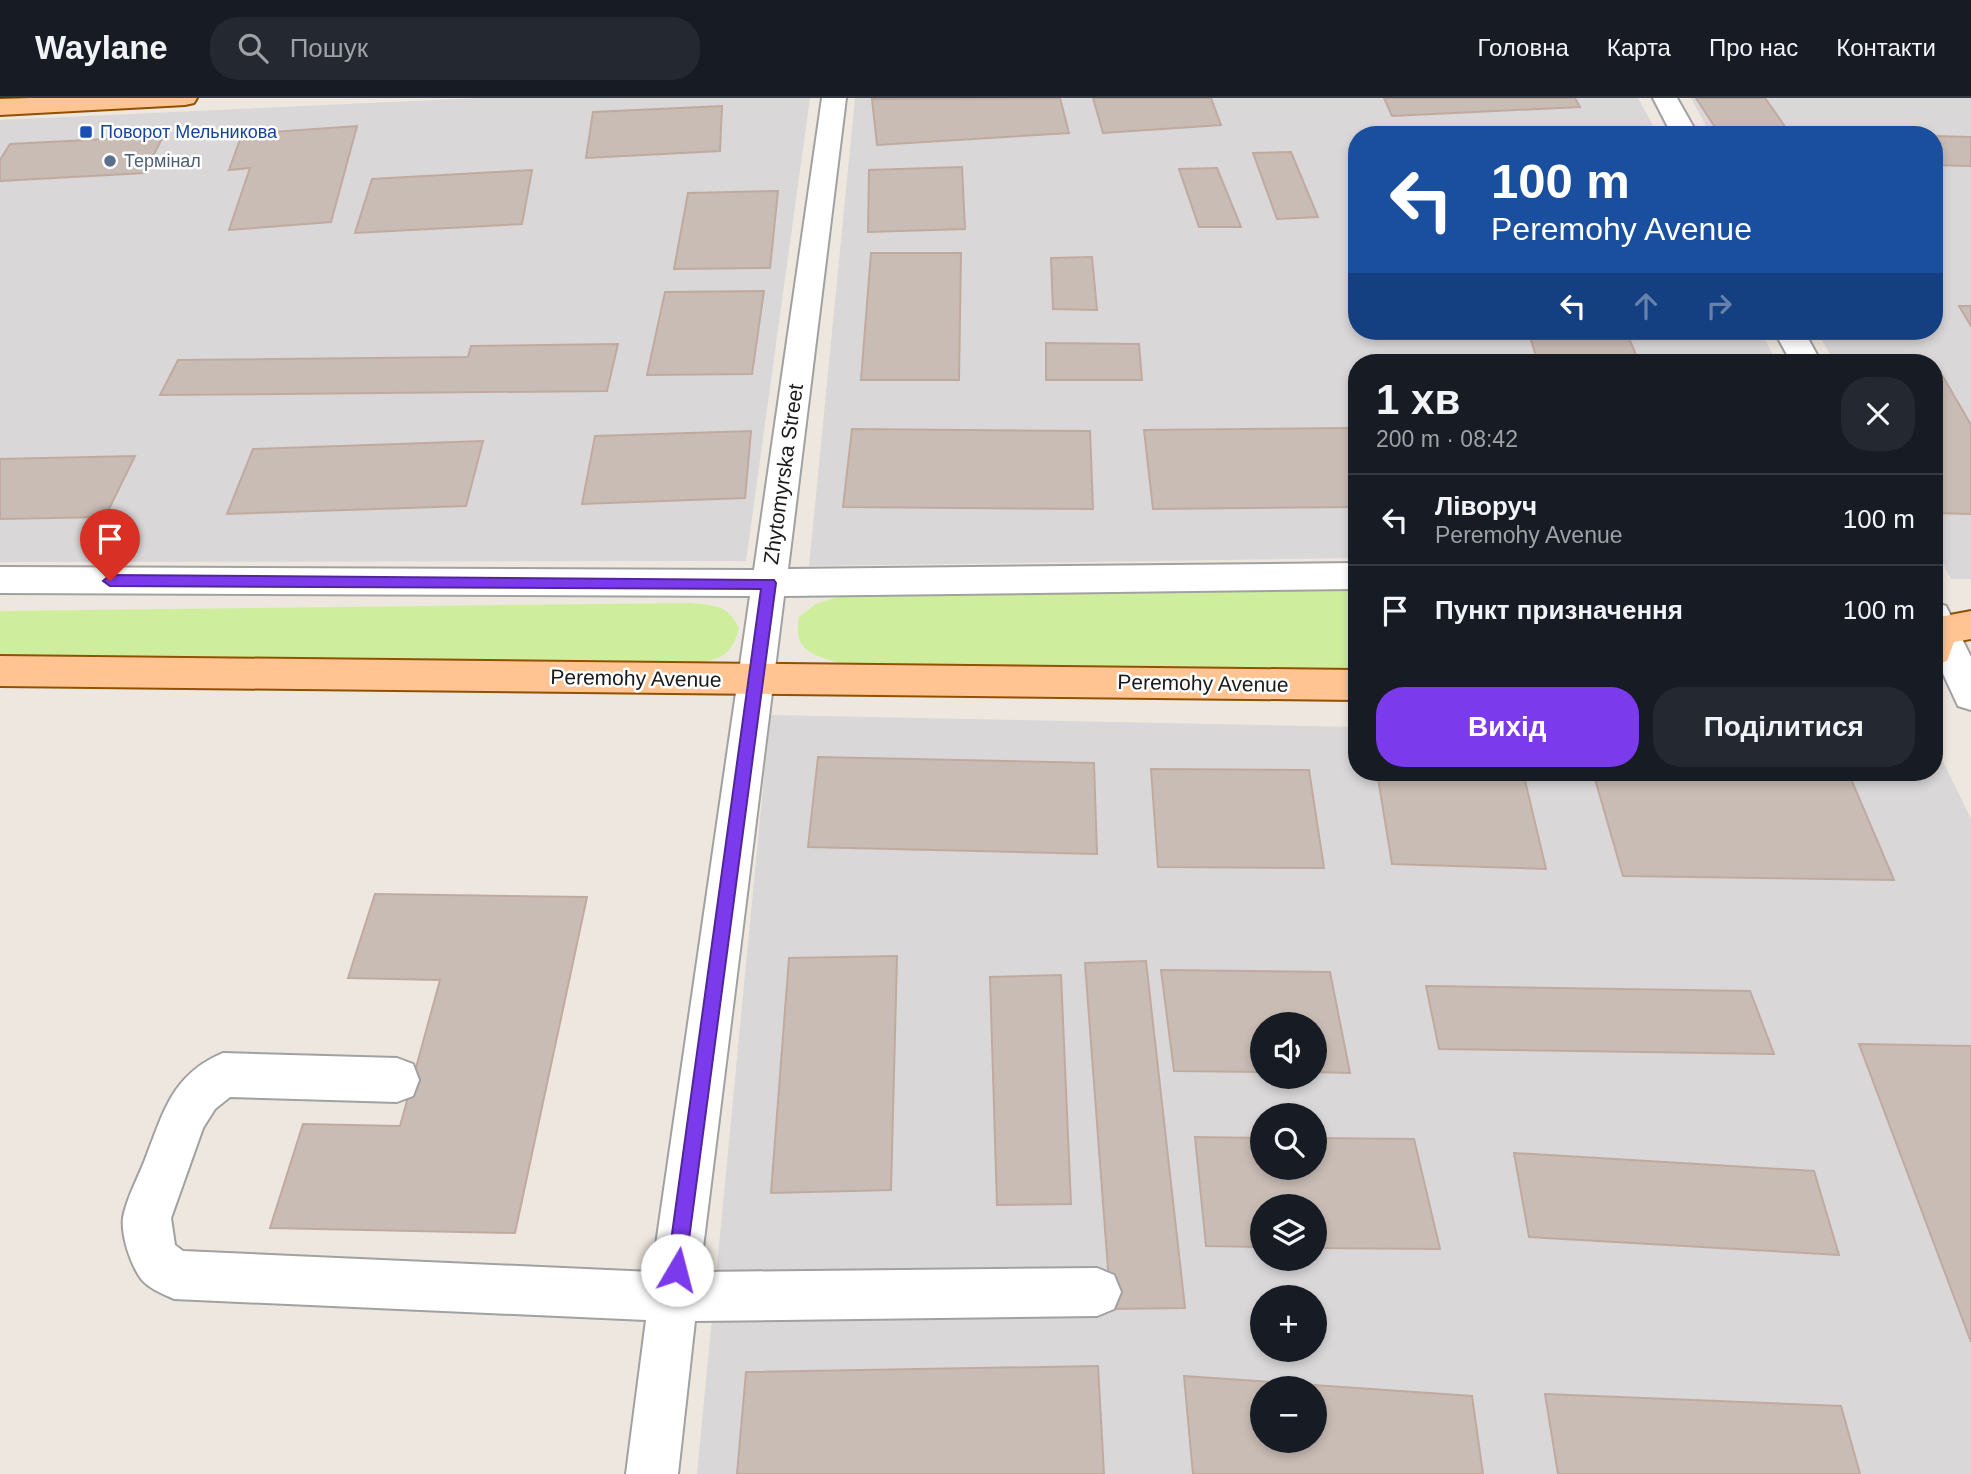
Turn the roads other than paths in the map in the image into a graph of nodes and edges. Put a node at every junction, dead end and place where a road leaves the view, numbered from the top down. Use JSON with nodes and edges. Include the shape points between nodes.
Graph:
{"nodes":[{"id":1,"x":185,"y":98,"type":"edge"},
{"id":2,"x":834,"y":98,"type":"edge"},
{"id":3,"x":1665,"y":98,"type":"edge"},
{"id":4,"x":0,"y":107,"type":"edge"},
{"id":5,"x":1680,"y":126,"type":"edge"},
{"id":6,"x":1348,"y":576,"type":"edge"},
{"id":7,"x":0,"y":580,"type":"edge"},
{"id":8,"x":769,"y":583,"type":"junction"},
{"id":9,"x":1943,"y":631,"type":"edge"},
{"id":10,"x":0,"y":671,"type":"edge"},
{"id":11,"x":756,"y":679,"type":"junction"},
{"id":12,"x":1348,"y":685,"type":"edge"},
{"id":13,"x":1971,"y":695,"type":"edge"},
{"id":14,"x":397,"y":1080,"type":"dead end"},
{"id":15,"x":1097,"y":1292,"type":"dead end"},
{"id":16,"x":673,"y":1297,"type":"junction"},
{"id":17,"x":652,"y":1474,"type":"edge"}],
"edges":[{"from":1,"to":4,"type":"main road"},
{"from":2,"to":8,"type":"street","name":"Zhytomyrska Street"},
{"from":3,"to":5,"type":"street"},
{"from":6,"to":8,"type":"street"},
{"from":7,"to":8,"type":"street"},
{"from":8,"to":11,"type":"street","name":"Zhytomyrska Street"},
{"from":9,"to":13,"type":"street"},
{"from":10,"to":11,"type":"main road","name":"Peremohy Avenue"},
{"from":11,"to":12,"type":"main road","name":"Peremohy Avenue"},
{"from":11,"to":16,"type":"street","name":"Zhytomyrska Street"},
{"from":14,"to":16,"type":"street","via":[[223,1075],[199,1093],[185,1115],[147,1218],[149,1242],[158,1262],[174,1275]]},
{"from":15,"to":16,"type":"street"},
{"from":16,"to":17,"type":"street","name":"Zhytomyrska Street"}]}
